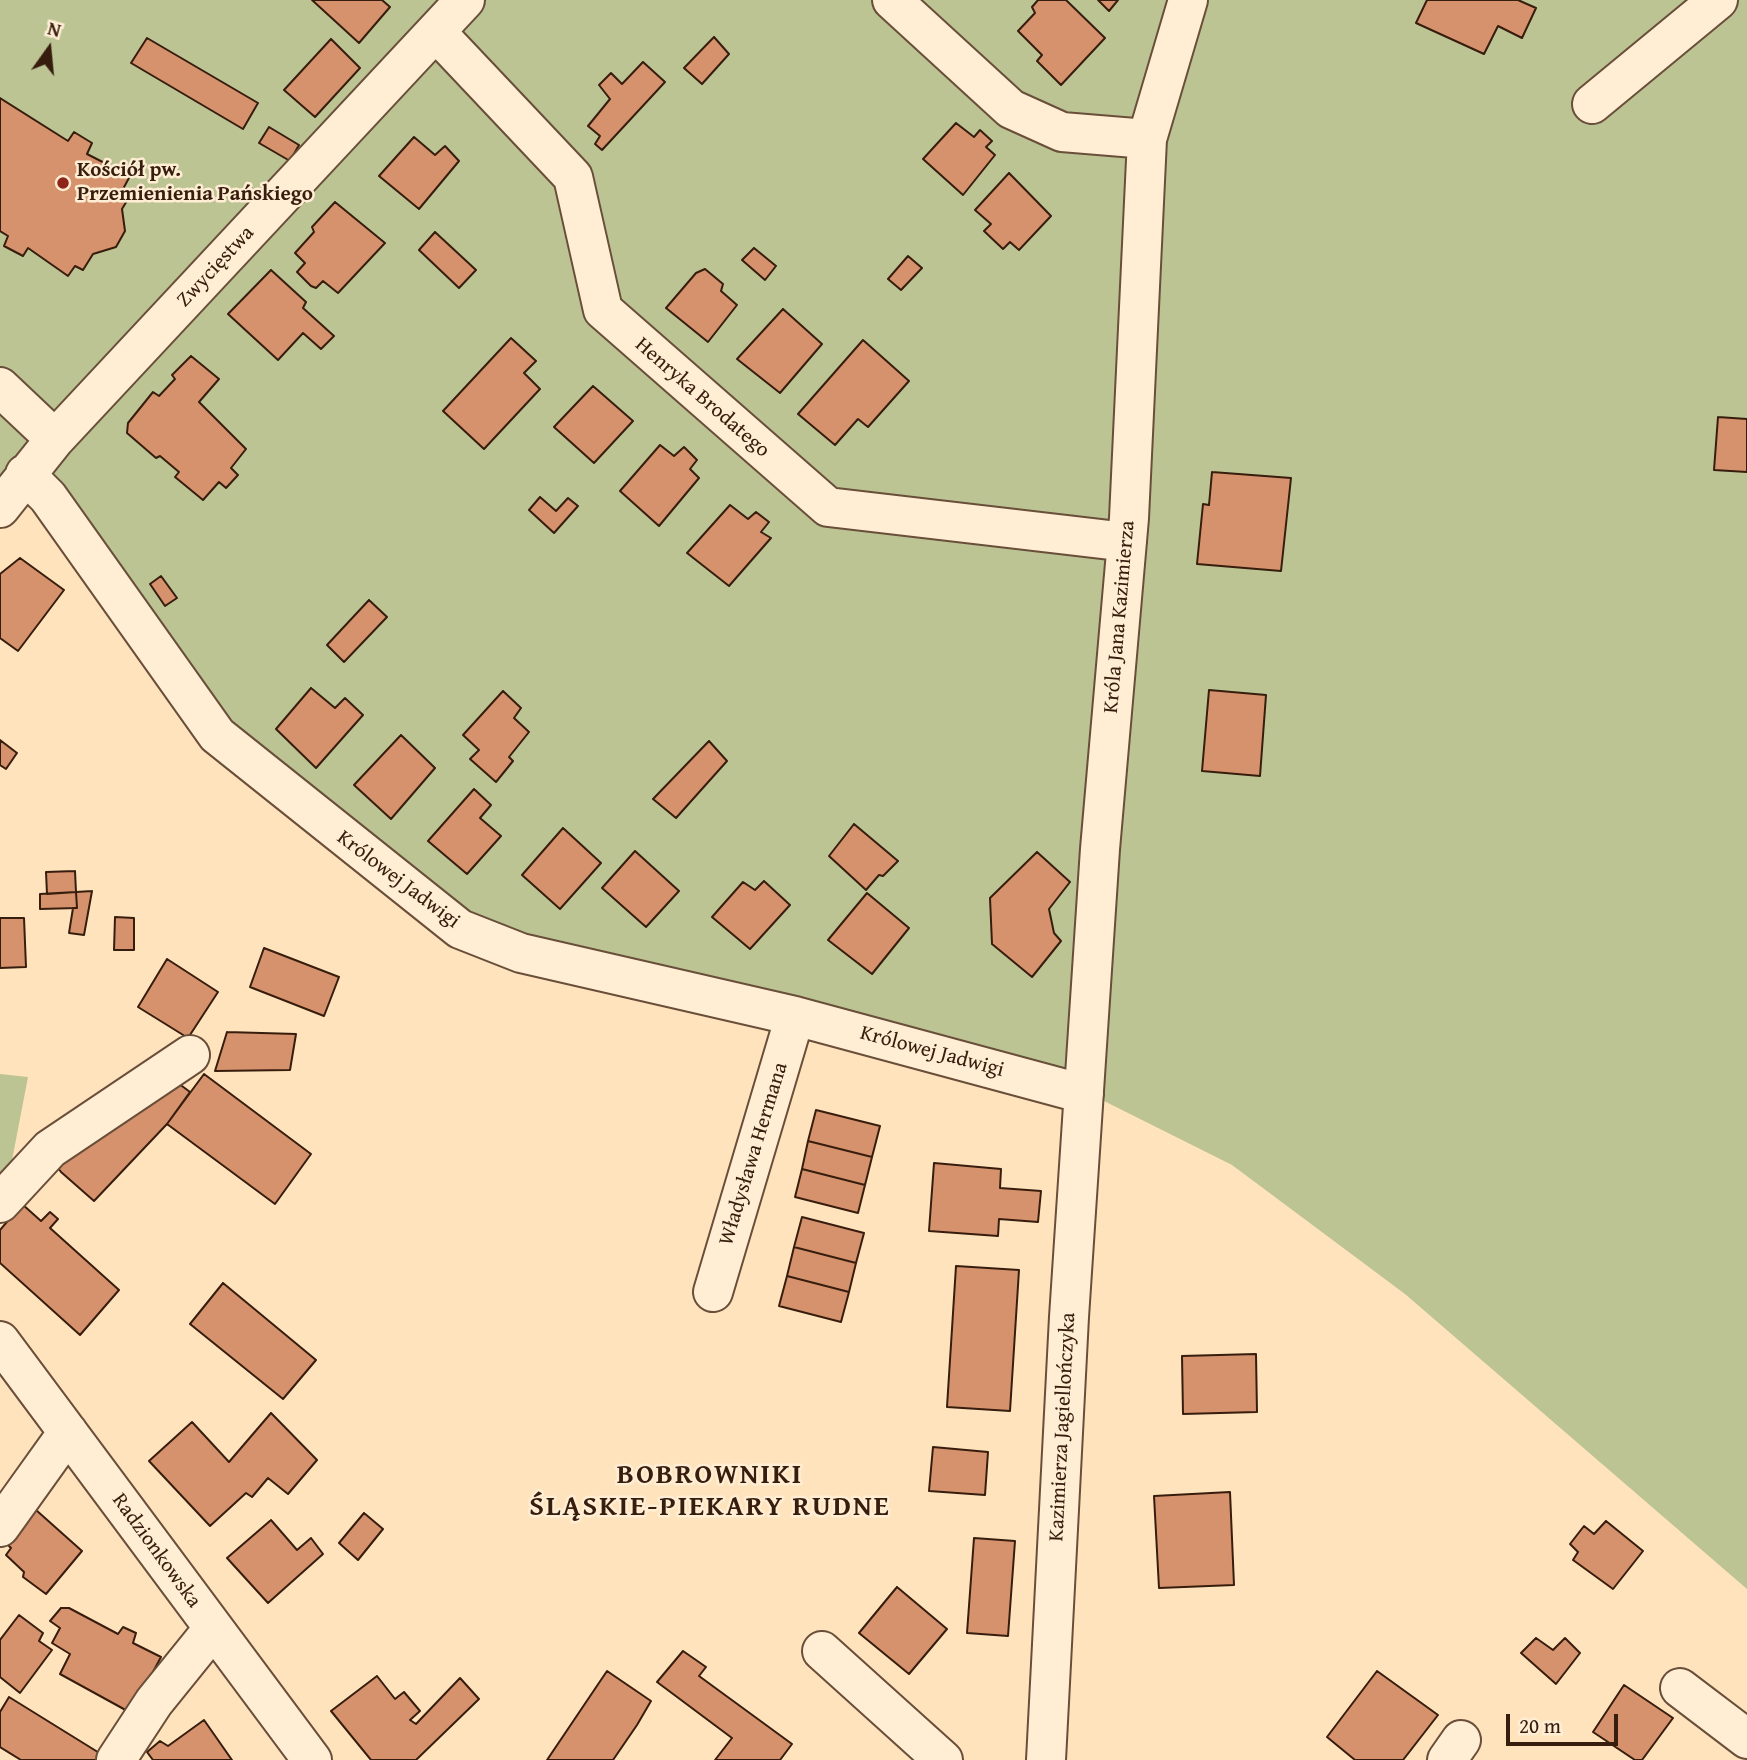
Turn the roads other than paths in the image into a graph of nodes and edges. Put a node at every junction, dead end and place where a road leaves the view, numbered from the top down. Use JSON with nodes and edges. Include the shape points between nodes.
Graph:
{"nodes":[{"id":1,"x":465,"y":0,"type":"edge"},
{"id":2,"x":892,"y":0,"type":"edge"},
{"id":3,"x":1188,"y":0,"type":"edge"},
{"id":4,"x":1718,"y":0,"type":"edge"},
{"id":5,"x":436,"y":32,"type":"junction"},
{"id":6,"x":1592,"y":104,"type":"dead end"},
{"id":7,"x":1147,"y":139,"type":"junction"},
{"id":8,"x":0,"y":387,"type":"edge"},
{"id":9,"x":55,"y":439,"type":"junction"},
{"id":10,"x":25,"y":474,"type":"junction"},
{"id":11,"x":0,"y":508,"type":"edge"},
{"id":12,"x":1127,"y":542,"type":"junction"},
{"id":13,"x":795,"y":1016,"type":"junction"},
{"id":14,"x":190,"y":1055,"type":"dead end"},
{"id":15,"x":1084,"y":1094,"type":"junction"},
{"id":16,"x":0,"y":1203,"type":"edge"},
{"id":17,"x":713,"y":1292,"type":"dead end"},
{"id":18,"x":0,"y":1341,"type":"edge"},
{"id":19,"x":68,"y":1432,"type":"junction"},
{"id":20,"x":0,"y":1527,"type":"edge"},
{"id":21,"x":213,"y":1629,"type":"junction"},
{"id":22,"x":822,"y":1651,"type":"dead end"},
{"id":23,"x":1680,"y":1688,"type":"dead end"},
{"id":24,"x":1747,"y":1739,"type":"edge"},
{"id":25,"x":116,"y":1760,"type":"edge"},
{"id":26,"x":312,"y":1760,"type":"edge"},
{"id":27,"x":943,"y":1760,"type":"edge"},
{"id":28,"x":1046,"y":1760,"type":"edge"}],
"edges":[{"from":1,"to":5,"type":"street","name":"Zwycięstwa"},
{"from":2,"to":7,"type":"street","via":[[1012,109],[1062,132]]},
{"from":3,"to":7,"type":"street","name":"Króla Jana Kazimierza"},
{"from":4,"to":6,"type":"street"},
{"from":5,"to":9,"type":"street","name":"Zwycięstwa"},
{"from":5,"to":12,"type":"street","name":"Henryka Brodatego","via":[[573,177],[603,310],[828,508]]},
{"from":7,"to":12,"type":"street","name":"Króla Jana Kazimierza"},
{"from":8,"to":9,"type":"street"},
{"from":9,"to":10,"type":"street","name":"Zwycięstwa"},
{"from":10,"to":11,"type":"street","name":"Zwycięstwa"},
{"from":10,"to":13,"type":"street","name":"Królowej Jadwigi","via":[[48,497],[217,735],[460,929],[521,953]]},
{"from":12,"to":15,"type":"street","name":"Króla Jana Kazimierza"},
{"from":13,"to":15,"type":"street","name":"Królowej Jadwigi"},
{"from":13,"to":17,"type":"street","name":"Władysława Hermana"},
{"from":14,"to":16,"type":"street","via":[[50,1149]]},
{"from":15,"to":28,"type":"street","name":"Kazimierza Jagiellończyka"},
{"from":18,"to":19,"type":"street","name":"Radzionkowska"},
{"from":19,"to":20,"type":"street"},
{"from":19,"to":21,"type":"street","name":"Radzionkowska"},
{"from":21,"to":25,"type":"street","via":[[154,1702]]},
{"from":21,"to":26,"type":"street","name":"Radzionkowska"},
{"from":22,"to":27,"type":"street"},
{"from":23,"to":24,"type":"street"}]}
